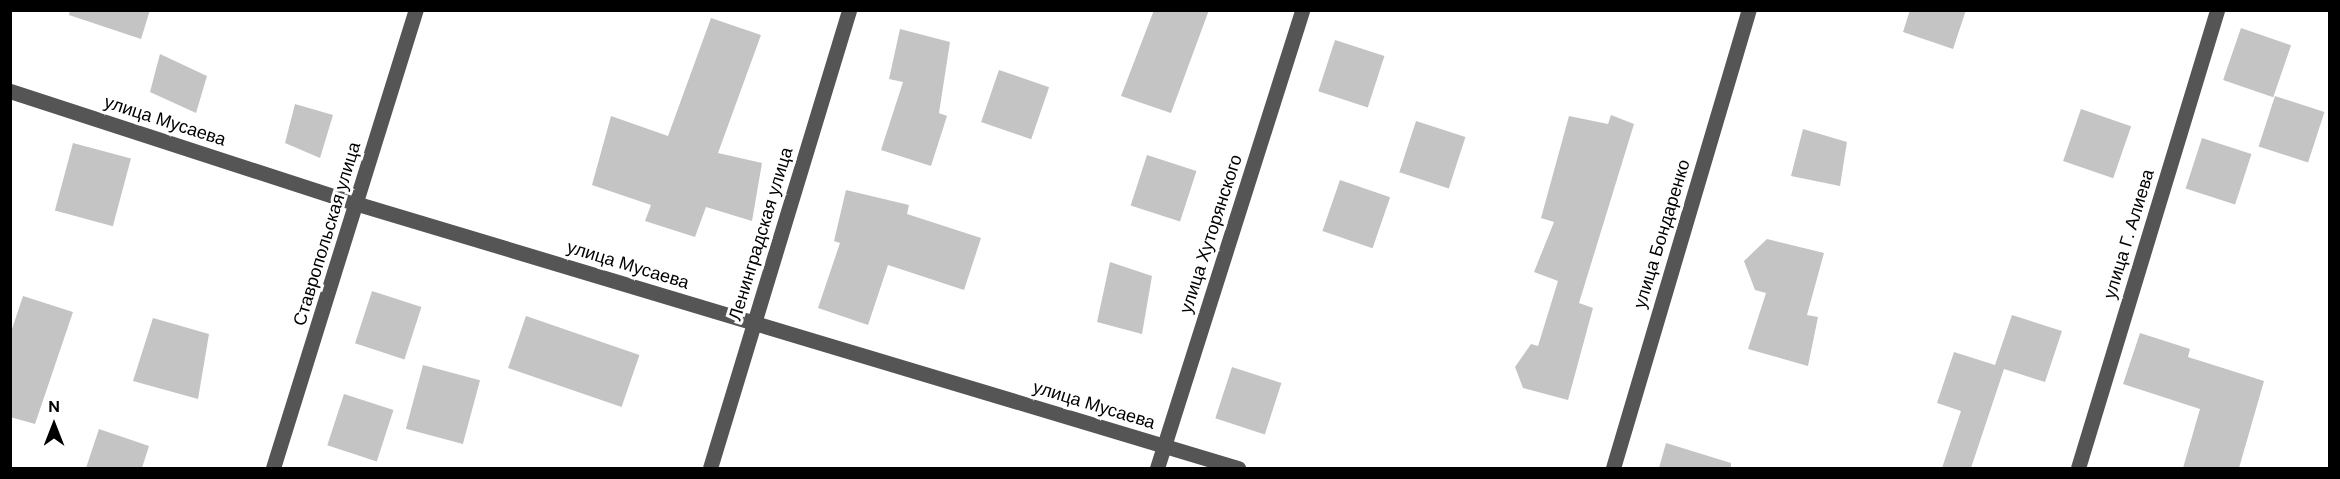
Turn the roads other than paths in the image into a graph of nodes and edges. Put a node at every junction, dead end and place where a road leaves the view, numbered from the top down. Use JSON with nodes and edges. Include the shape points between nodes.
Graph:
{"nodes":[{"id":1,"x":416,"y":10,"type":"edge"},
{"id":2,"x":849,"y":10,"type":"edge"},
{"id":3,"x":1302,"y":10,"type":"edge"},
{"id":4,"x":1749,"y":10,"type":"edge"},
{"id":5,"x":2217,"y":10,"type":"edge"},
{"id":6,"x":10,"y":91,"type":"edge"},
{"id":7,"x":358,"y":204,"type":"junction"},
{"id":8,"x":754,"y":323,"type":"junction"},
{"id":9,"x":1164,"y":446,"type":"junction"},
{"id":10,"x":273,"y":468,"type":"edge"},
{"id":11,"x":710,"y":468,"type":"edge"},
{"id":12,"x":1157,"y":468,"type":"edge"},
{"id":13,"x":1238,"y":468,"type":"edge"},
{"id":14,"x":1613,"y":468,"type":"edge"},
{"id":15,"x":2078,"y":468,"type":"edge"}],
"edges":[{"from":1,"to":7,"type":"street","name":"Ставропольская улица"},
{"from":2,"to":8,"type":"street","name":"Ленинградская улица"},
{"from":3,"to":9,"type":"street","name":"улица Хуторянского"},
{"from":4,"to":14,"type":"street","name":"улица Бондаренко"},
{"from":5,"to":15,"type":"street","name":"улица Г. Алиева"},
{"from":6,"to":7,"type":"street","name":"улица Мусаева"},
{"from":7,"to":8,"type":"street","name":"улица Мусаева"},
{"from":7,"to":10,"type":"street","name":"Ставропольская улица"},
{"from":8,"to":9,"type":"street","name":"улица Мусаева"},
{"from":8,"to":11,"type":"street","name":"Ленинградская улица"},
{"from":9,"to":12,"type":"street","name":"улица Хуторянского"},
{"from":9,"to":13,"type":"street","name":"улица Мусаева"}]}
